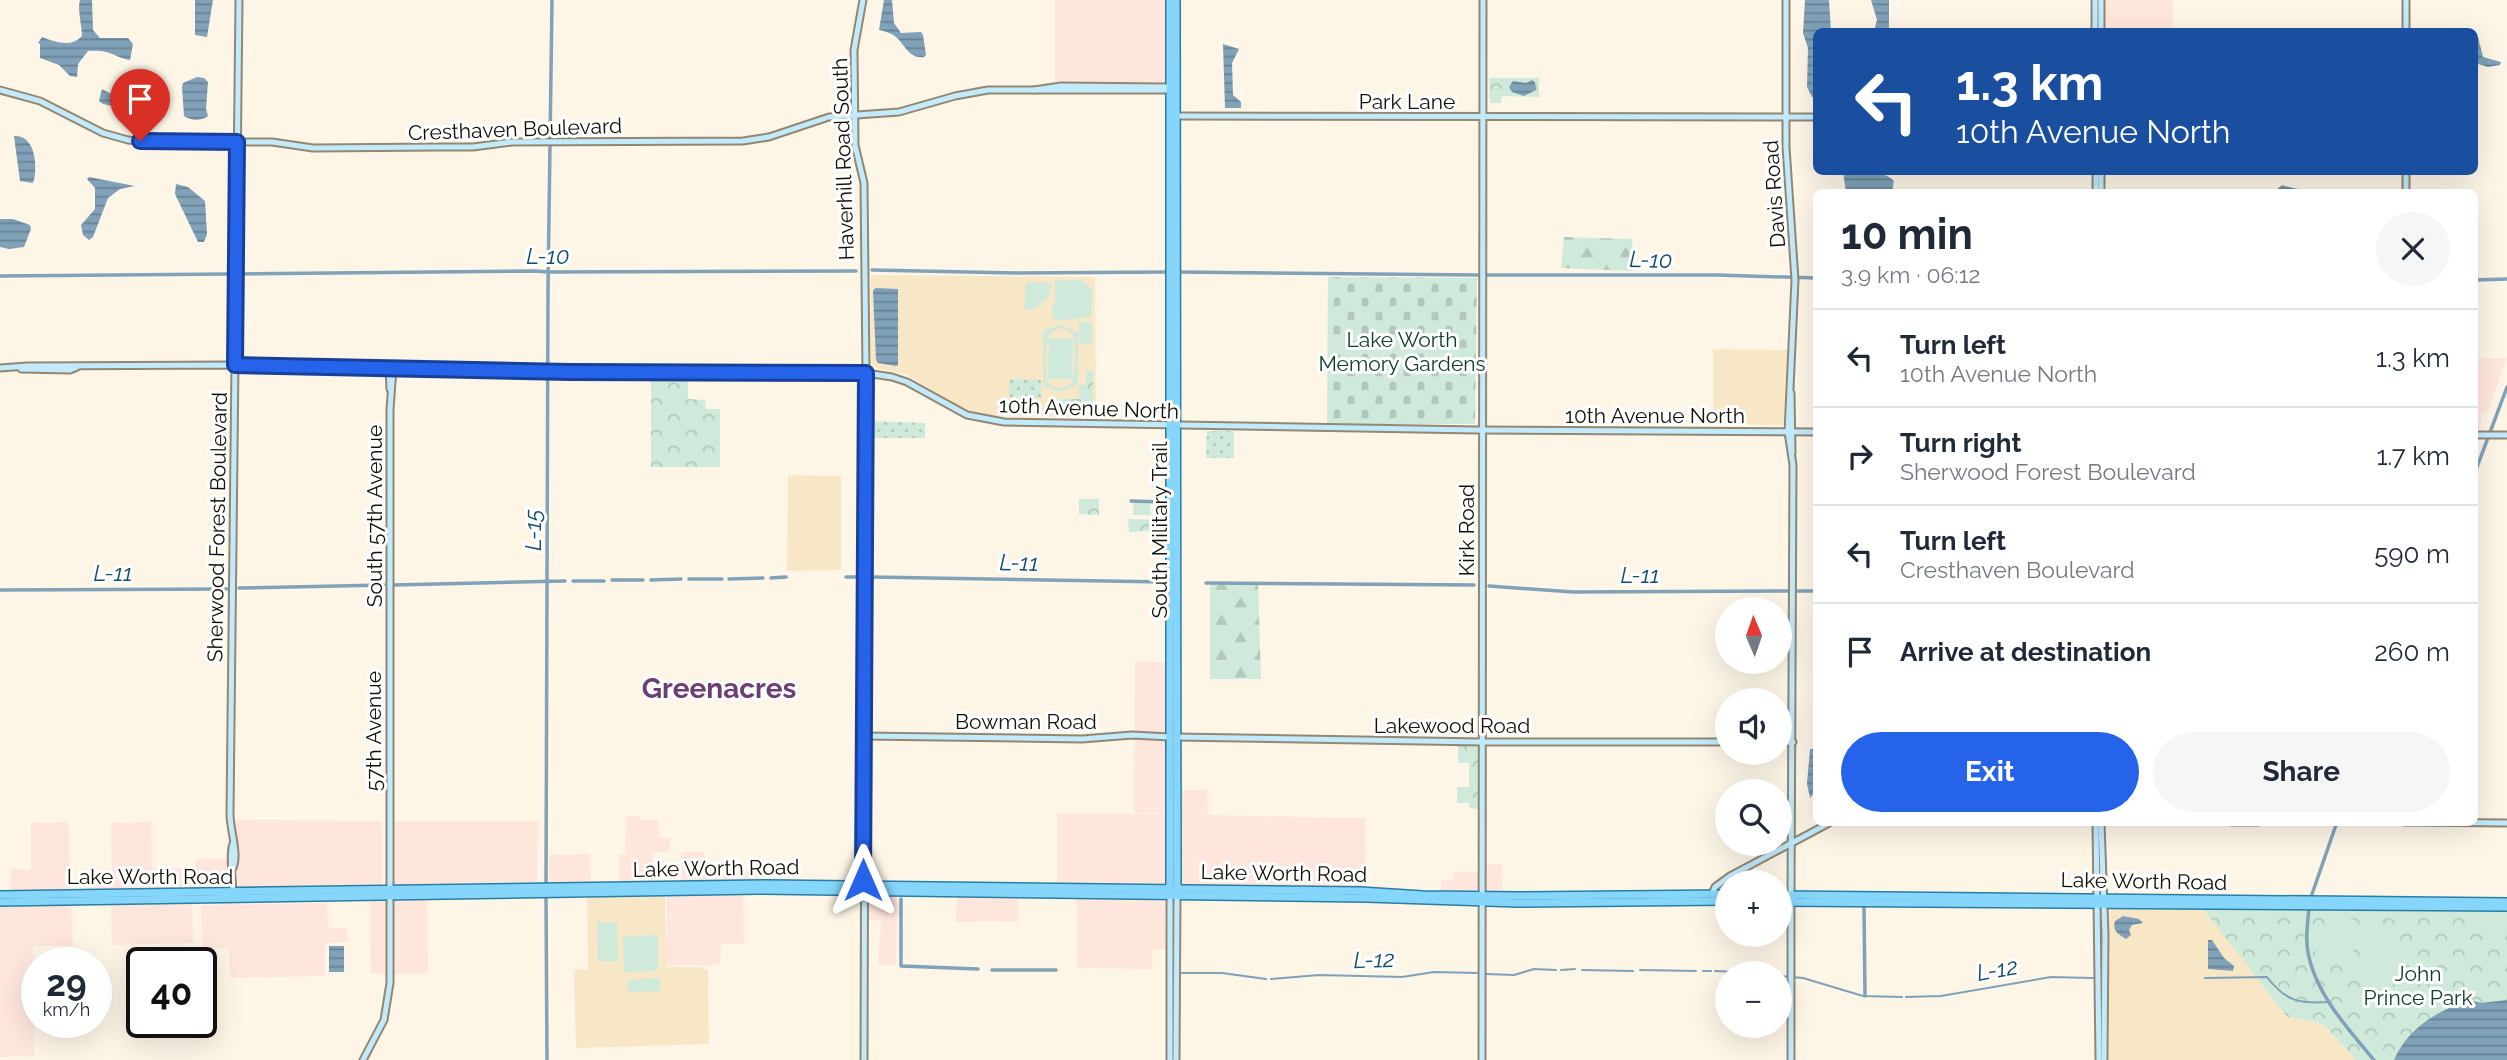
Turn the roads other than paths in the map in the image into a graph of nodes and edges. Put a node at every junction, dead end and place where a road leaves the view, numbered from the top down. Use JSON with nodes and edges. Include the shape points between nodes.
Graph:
{"nodes":[{"id":1,"x":239,"y":0,"type":"edge"},
{"id":2,"x":863,"y":0,"type":"edge"},
{"id":3,"x":1483,"y":0,"type":"edge"},
{"id":4,"x":1786,"y":0,"type":"edge"},
{"id":5,"x":2095,"y":0,"type":"edge"},
{"id":6,"x":2101,"y":0,"type":"edge"},
{"id":7,"x":2406,"y":0,"type":"edge"},
{"id":8,"x":1173,"y":3,"type":"edge"},
{"id":9,"x":2095,"y":28,"type":"edge"},
{"id":10,"x":2101,"y":28,"type":"edge"},
{"id":11,"x":2406,"y":28,"type":"edge"},
{"id":12,"x":0,"y":90,"type":"edge"},
{"id":13,"x":1174,"y":90,"type":"junction"},
{"id":14,"x":855,"y":114,"type":"junction"},
{"id":15,"x":1177,"y":116,"type":"junction"},
{"id":16,"x":1483,"y":117,"type":"junction"},
{"id":17,"x":1786,"y":117,"type":"junction"},
{"id":18,"x":1813,"y":117,"type":"edge"},
{"id":19,"x":237,"y":142,"type":"junction"},
{"id":20,"x":1173,"y":165,"type":"junction"},
{"id":21,"x":1170,"y":256,"type":"junction"},
{"id":22,"x":1176,"y":289,"type":"junction"},
{"id":23,"x":235,"y":365,"type":"junction"},
{"id":24,"x":0,"y":368,"type":"edge"},
{"id":25,"x":391,"y":368,"type":"junction"},
{"id":26,"x":866,"y":373,"type":"junction"},
{"id":27,"x":1173,"y":426,"type":"junction"},
{"id":28,"x":1482,"y":430,"type":"junction"},
{"id":29,"x":1790,"y":432,"type":"junction"},
{"id":30,"x":1813,"y":432,"type":"edge"},
{"id":31,"x":2478,"y":435,"type":"edge"},
{"id":32,"x":2507,"y":435,"type":"edge"},
{"id":33,"x":390,"y":637,"type":"joint"},
{"id":34,"x":1173,"y":657,"type":"junction"},
{"id":35,"x":864,"y":736,"type":"junction"},
{"id":36,"x":1173,"y":737,"type":"junction"},
{"id":37,"x":1482,"y":742,"type":"junction"},
{"id":38,"x":1715,"y":742,"type":"edge"},
{"id":39,"x":1793,"y":742,"type":"joint"},
{"id":40,"x":1173,"y":775,"type":"junction"},
{"id":41,"x":2478,"y":823,"type":"edge"},
{"id":42,"x":2507,"y":824,"type":"edge"},
{"id":43,"x":1823,"y":826,"type":"edge"},
{"id":44,"x":2098,"y":826,"type":"edge"},
{"id":45,"x":1792,"y":842,"type":"junction"},
{"id":46,"x":1771,"y":856,"type":"edge"},
{"id":47,"x":805,"y":884,"type":"junction"},
{"id":48,"x":601,"y":886,"type":"junction"},
{"id":49,"x":661,"y":886,"type":"junction"},
{"id":50,"x":863,"y":888,"type":"junction"},
{"id":51,"x":540,"y":889,"type":"junction"},
{"id":52,"x":551,"y":889,"type":"junction"},
{"id":53,"x":503,"y":890,"type":"junction"},
{"id":54,"x":1269,"y":890,"type":"junction"},
{"id":55,"x":792,"y":891,"type":"junction"},
{"id":56,"x":569,"y":892,"type":"junction"},
{"id":57,"x":390,"y":893,"type":"junction"},
{"id":58,"x":628,"y":893,"type":"junction"},
{"id":59,"x":1173,"y":893,"type":"junction"},
{"id":60,"x":110,"y":894,"type":"junction"},
{"id":61,"x":311,"y":894,"type":"junction"},
{"id":62,"x":1304,"y":894,"type":"junction"},
{"id":63,"x":1713,"y":894,"type":"junction"},
{"id":64,"x":233,"y":896,"type":"junction"},
{"id":65,"x":1970,"y":896,"type":"junction"},
{"id":66,"x":1237,"y":897,"type":"junction"},
{"id":67,"x":1794,"y":897,"type":"junction"},
{"id":68,"x":1636,"y":898,"type":"junction"},
{"id":69,"x":1481,"y":899,"type":"junction"},
{"id":70,"x":0,"y":900,"type":"edge"},
{"id":71,"x":2019,"y":900,"type":"junction"},
{"id":72,"x":74,"y":901,"type":"junction"},
{"id":73,"x":2100,"y":901,"type":"junction"},
{"id":74,"x":2358,"y":901,"type":"junction"},
{"id":75,"x":1949,"y":903,"type":"junction"},
{"id":76,"x":2317,"y":903,"type":"junction"},
{"id":77,"x":2507,"y":904,"type":"edge"},
{"id":78,"x":2335,"y":906,"type":"junction"},
{"id":79,"x":365,"y":1060,"type":"edge"},
{"id":80,"x":864,"y":1060,"type":"edge"},
{"id":81,"x":1170,"y":1060,"type":"edge"},
{"id":82,"x":1176,"y":1060,"type":"edge"},
{"id":83,"x":1482,"y":1060,"type":"edge"},
{"id":84,"x":1791,"y":1060,"type":"edge"},
{"id":85,"x":2098,"y":1060,"type":"edge"},
{"id":86,"x":2104,"y":1060,"type":"edge"}],
"edges":[{"from":1,"to":19,"type":"street","name":"Sherwood Forest Boulevard"},
{"from":2,"to":14,"type":"street","name":"Haverhill Road South","via":[[854,44]]},
{"from":3,"to":16,"type":"street","name":"Kirk Road"},
{"from":4,"to":17,"type":"street","name":"Davis Road"},
{"from":5,"to":9,"type":"street"},
{"from":6,"to":10,"type":"street"},
{"from":7,"to":11,"type":"street"},
{"from":8,"to":13,"type":"main road","name":"South Military Trail"},
{"from":12,"to":19,"type":"street","name":"Cresthaven Boulevard","via":[[31,98],[123,139]]},
{"from":13,"to":14,"type":"street","name":"Cresthaven Boulevard","via":[[985,90],[899,112]]},
{"from":13,"to":15,"type":"main road","name":"South Military Trail"},
{"from":13,"to":20,"type":"main road","name":"South Military Trail"},
{"from":14,"to":19,"type":"street","name":"Cresthaven Boulevard","via":[[752,140],[348,148]]},
{"from":14,"to":26,"type":"street","name":"Haverhill Road South","via":[[855,149],[864,183]]},
{"from":15,"to":16,"type":"street","name":"Park Lane"},
{"from":15,"to":20,"type":"main road","name":"South Military Trail"},
{"from":16,"to":17,"type":"street","name":"Park Lane"},
{"from":16,"to":28,"type":"street","name":"Kirk Road"},
{"from":17,"to":18,"type":"street","name":"Park Lane"},
{"from":17,"to":29,"type":"street","name":"Davis Road","via":[[1795,278]]},
{"from":19,"to":23,"type":"street","name":"Sherwood Forest Boulevard"},
{"from":20,"to":21,"type":"main road","name":"South Military Trail"},
{"from":20,"to":22,"type":"main road","name":"South Military Trail"},
{"from":21,"to":22,"type":"main road"},
{"from":21,"to":27,"type":"main road","name":"South Military Trail"},
{"from":22,"to":27,"type":"main road","name":"South Military Trail"},
{"from":23,"to":24,"type":"street","name":"10th Avenue North"},
{"from":23,"to":25,"type":"street","name":"10th Avenue North"},
{"from":23,"to":64,"type":"street","name":"Sherwood Forest Boulevard"},
{"from":25,"to":26,"type":"street","name":"10th Avenue North"},
{"from":25,"to":33,"type":"street","name":"South 57th Avenue"},
{"from":26,"to":27,"type":"street","name":"10th Avenue North","via":[[907,382],[952,409],[989,421]]},
{"from":26,"to":35,"type":"street","name":"Haverhill Road South"},
{"from":27,"to":28,"type":"street","name":"10th Avenue North"},
{"from":27,"to":34,"type":"main road","name":"South Military Trail"},
{"from":27,"to":34,"type":"main road","name":"South Military Trail"},
{"from":28,"to":29,"type":"street","name":"10th Avenue North"},
{"from":28,"to":37,"type":"street","name":"Kirk Road"},
{"from":29,"to":30,"type":"street","name":"10th Avenue North"},
{"from":29,"to":39,"type":"street","name":"Davis Road"},
{"from":31,"to":32,"type":"street"},
{"from":33,"to":57,"type":"street","name":"57th Avenue"},
{"from":34,"to":36,"type":"main road","name":"South Military Trail"},
{"from":34,"to":36,"type":"main road","name":"South Military Trail"},
{"from":35,"to":36,"type":"street","name":"Bowman Road"},
{"from":35,"to":50,"type":"street","name":"Haverhill Road South"},
{"from":36,"to":37,"type":"street","name":"Lakewood Road"},
{"from":36,"to":40,"type":"main road","name":"South Military Trail"},
{"from":37,"to":38,"type":"street","name":"Lakewood Road"},
{"from":37,"to":69,"type":"street","name":"Kirk Road"},
{"from":39,"to":45,"type":"street","name":"Davis Road"},
{"from":40,"to":59,"type":"main road","name":"South Military Trail"},
{"from":40,"to":59,"type":"main road","name":"South Military Trail"},
{"from":41,"to":42,"type":"street"},
{"from":43,"to":45,"type":"street"},
{"from":44,"to":73,"type":"street"},
{"from":45,"to":67,"type":"street","name":"Davis Road"},
{"from":46,"to":63,"type":"street"},
{"from":47,"to":49,"type":"main road","name":"Lake Worth Road"},
{"from":47,"to":50,"type":"main road","name":"Lake Worth Road"},
{"from":47,"to":55,"type":"main road"},
{"from":48,"to":49,"type":"main road","name":"Lake Worth Road"},
{"from":48,"to":52,"type":"main road","name":"Lake Worth Road"},
{"from":48,"to":56,"type":"main road"},
{"from":49,"to":58,"type":"main road"},
{"from":50,"to":55,"type":"main road","name":"Lake Worth Road"},
{"from":50,"to":59,"type":"main road","name":"Lake Worth Road"},
{"from":50,"to":80,"type":"street","name":"Haverhill Road South"},
{"from":51,"to":52,"type":"main road","name":"Lake Worth Road"},
{"from":51,"to":53,"type":"main road","name":"Lake Worth Road"},
{"from":51,"to":53,"type":"main road","name":"Lake Worth Road"},
{"from":52,"to":56,"type":"main road","name":"Lake Worth Road"},
{"from":53,"to":57,"type":"main road","name":"Lake Worth Road"},
{"from":53,"to":57,"type":"main road","name":"Lake Worth Road"},
{"from":54,"to":59,"type":"main road","name":"Lake Worth Road"},
{"from":54,"to":62,"type":"main road","name":"Lake Worth Road"},
{"from":54,"to":66,"type":"main road"},
{"from":55,"to":58,"type":"main road","name":"Lake Worth Road"},
{"from":56,"to":58,"type":"main road","name":"Lake Worth Road"},
{"from":57,"to":61,"type":"main road","name":"Lake Worth Road"},
{"from":57,"to":61,"type":"main road","name":"Lake Worth Road","via":[[341,890]]},
{"from":57,"to":79,"type":"street","name":"57th Avenue","via":[[391,1004],[381,1036]]},
{"from":59,"to":66,"type":"main road","name":"Lake Worth Road"},
{"from":59,"to":81,"type":"street","name":"South Military Trail"},
{"from":59,"to":82,"type":"street","name":"South Military Trail"},
{"from":60,"to":64,"type":"main road","name":"Lake Worth Road"},
{"from":60,"to":70,"type":"main road","name":"Lake Worth Road"},
{"from":60,"to":72,"type":"main road"},
{"from":61,"to":64,"type":"main road","name":"Lake Worth Road"},
{"from":61,"to":64,"type":"main road","name":"Lake Worth Road"},
{"from":62,"to":66,"type":"main road","name":"Lake Worth Road"},
{"from":62,"to":69,"type":"main road","name":"Lake Worth Road"},
{"from":62,"to":69,"type":"main road","name":"Lake Worth Road","via":[[1328,895],[1332,891]]},
{"from":63,"to":68,"type":"main road","name":"Lake Worth Road"},
{"from":63,"to":68,"type":"main road","name":"Lake Worth Road","via":[[1693,901]]},
{"from":64,"to":72,"type":"main road","name":"Lake Worth Road"},
{"from":65,"to":67,"type":"main road","name":"Lake Worth Road"},
{"from":65,"to":71,"type":"main road","name":"Lake Worth Road"},
{"from":65,"to":75,"type":"main road"},
{"from":67,"to":75,"type":"main road","name":"Lake Worth Road"},
{"from":67,"to":84,"type":"street","name":"Davis Road"},
{"from":68,"to":69,"type":"main road","name":"Lake Worth Road"},
{"from":68,"to":69,"type":"main road","name":"Lake Worth Road"},
{"from":69,"to":83,"type":"street","name":"Kirk Road"},
{"from":70,"to":72,"type":"main road","name":"Lake Worth Road"},
{"from":71,"to":73,"type":"main road","name":"Lake Worth Road"},
{"from":71,"to":73,"type":"main road","name":"Lake Worth Road"},
{"from":71,"to":75,"type":"main road","name":"Lake Worth Road"},
{"from":73,"to":76,"type":"main road","name":"Lake Worth Road"},
{"from":73,"to":85,"type":"street"},
{"from":73,"to":86,"type":"street","via":[[2105,934]]},
{"from":74,"to":76,"type":"main road","name":"Lake Worth Road"},
{"from":74,"to":77,"type":"main road","name":"Lake Worth Road"},
{"from":74,"to":78,"type":"main road"},
{"from":76,"to":78,"type":"main road","name":"Lake Worth Road"},
{"from":77,"to":78,"type":"main road","name":"Lake Worth Road"}]}
